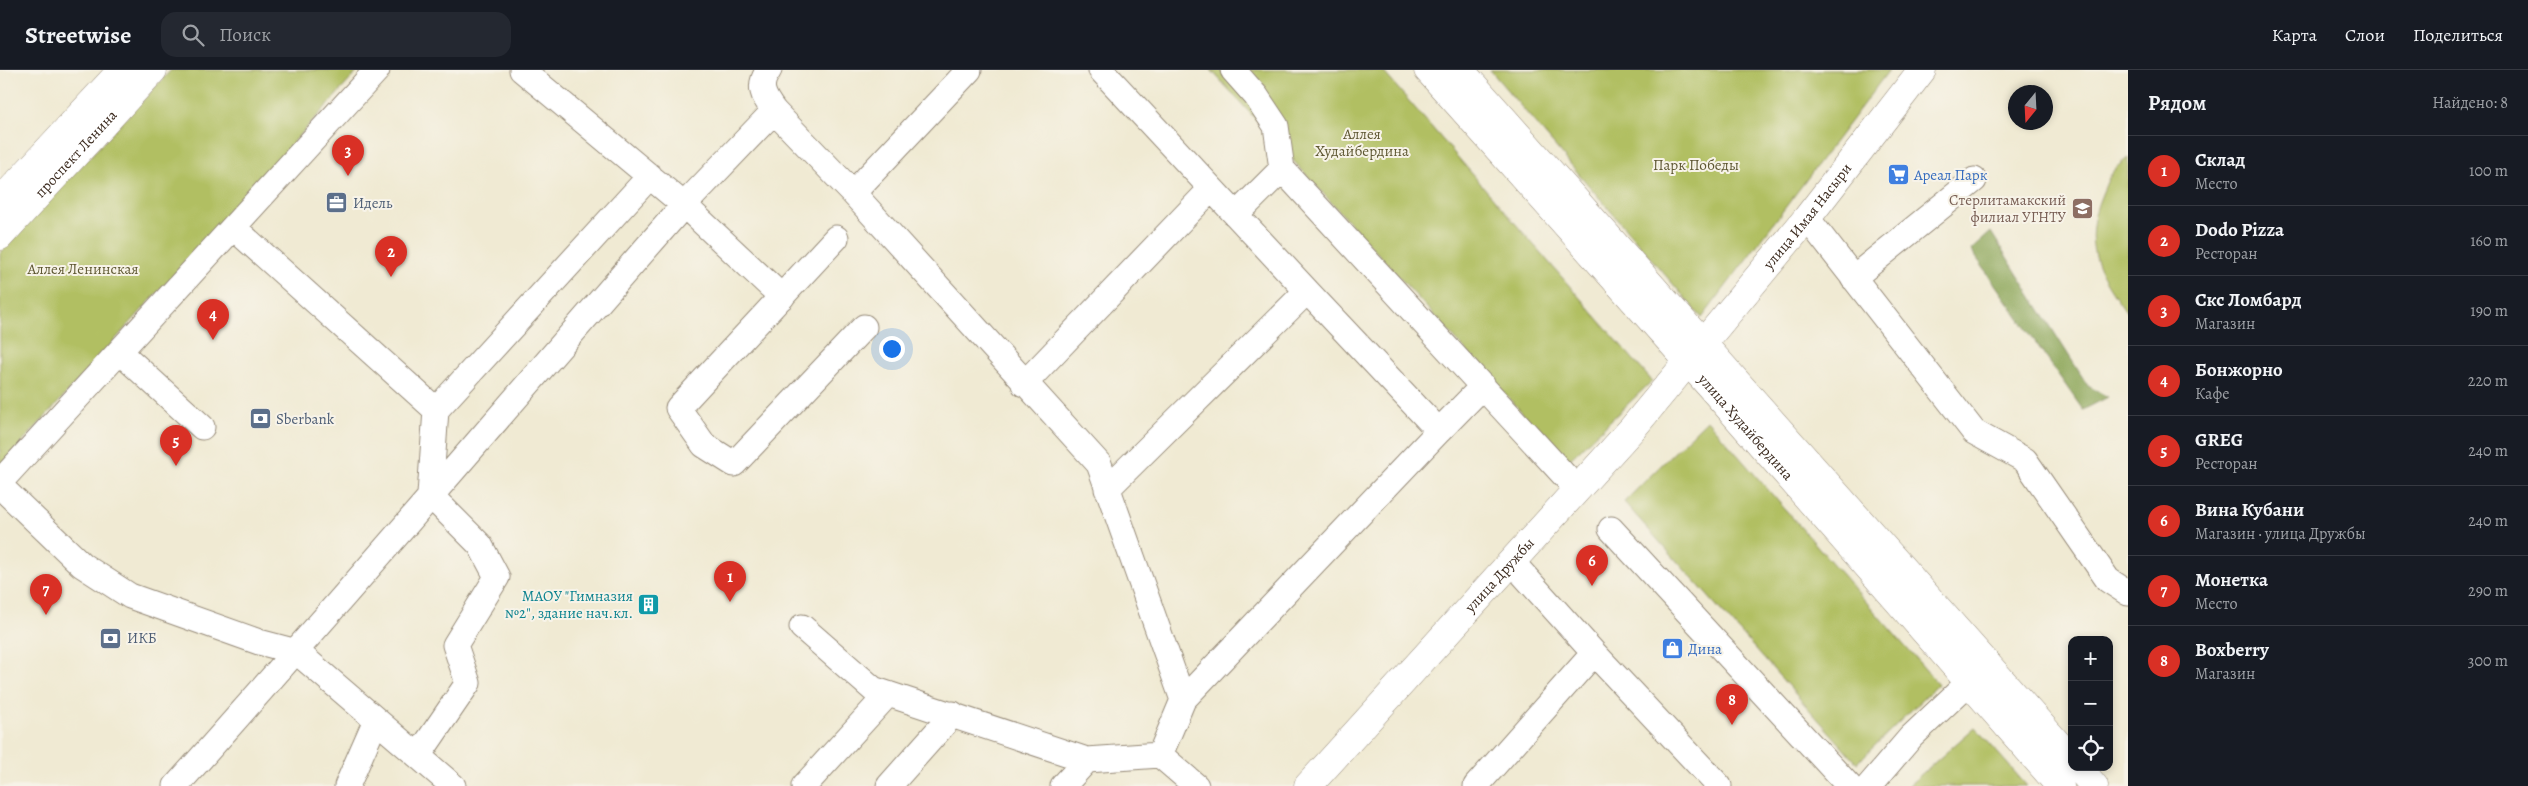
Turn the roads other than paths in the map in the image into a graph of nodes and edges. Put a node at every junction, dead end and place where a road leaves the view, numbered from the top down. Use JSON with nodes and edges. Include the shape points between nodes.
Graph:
{"nodes":[{"id":1,"x":122,"y":70,"type":"edge"},
{"id":2,"x":153,"y":70,"type":"edge"},
{"id":3,"x":377,"y":70,"type":"edge"},
{"id":4,"x":769,"y":70,"type":"edge"},
{"id":5,"x":969,"y":70,"type":"edge"},
{"id":6,"x":1101,"y":70,"type":"edge"},
{"id":7,"x":1233,"y":70,"type":"edge"},
{"id":8,"x":1428,"y":70,"type":"edge"},
{"id":9,"x":1460,"y":70,"type":"edge"},
{"id":10,"x":1922,"y":70,"type":"edge"},
{"id":11,"x":530,"y":72,"type":"edge"},
{"id":12,"x":774,"y":111,"type":"junction"},
{"id":13,"x":1282,"y":169,"type":"junction"},
{"id":14,"x":650,"y":176,"type":"junction"},
{"id":15,"x":1974,"y":180,"type":"dead end"},
{"id":16,"x":1211,"y":189,"type":"junction"},
{"id":17,"x":853,"y":194,"type":"junction"},
{"id":18,"x":0,"y":202,"type":"edge"},
{"id":19,"x":684,"y":205,"type":"junction"},
{"id":20,"x":1236,"y":215,"type":"junction"},
{"id":21,"x":1807,"y":218,"type":"junction"},
{"id":22,"x":234,"y":228,"type":"junction"},
{"id":23,"x":0,"y":236,"type":"edge"},
{"id":24,"x":836,"y":238,"type":"dead end"},
{"id":25,"x":1853,"y":278,"type":"junction"},
{"id":26,"x":1307,"y":291,"type":"junction"},
{"id":27,"x":782,"y":297,"type":"junction"},
{"id":28,"x":864,"y":328,"type":"dead end"},
{"id":29,"x":1696,"y":351,"type":"junction"},
{"id":30,"x":120,"y":352,"type":"junction"},
{"id":31,"x":1024,"y":384,"type":"junction"},
{"id":32,"x":1483,"y":386,"type":"junction"},
{"id":33,"x":436,"y":410,"type":"junction"},
{"id":34,"x":202,"y":427,"type":"dead end"},
{"id":35,"x":1439,"y":431,"type":"junction"},
{"id":36,"x":0,"y":482,"type":"edge"},
{"id":37,"x":0,"y":486,"type":"edge"},
{"id":38,"x":1107,"y":489,"type":"junction"},
{"id":39,"x":1577,"y":489,"type":"junction"},
{"id":40,"x":430,"y":495,"type":"junction"},
{"id":41,"x":1612,"y":529,"type":"dead end"},
{"id":42,"x":1512,"y":562,"type":"junction"},
{"id":43,"x":2128,"y":593,"type":"edge"},
{"id":44,"x":802,"y":627,"type":"dead end"},
{"id":45,"x":297,"y":652,"type":"junction"},
{"id":46,"x":1594,"y":654,"type":"junction"},
{"id":47,"x":1978,"y":673,"type":"junction"},
{"id":48,"x":888,"y":694,"type":"junction"},
{"id":49,"x":1183,"y":700,"type":"junction"},
{"id":50,"x":954,"y":714,"type":"junction"},
{"id":51,"x":376,"y":720,"type":"junction"},
{"id":52,"x":1160,"y":755,"type":"junction"},
{"id":53,"x":418,"y":756,"type":"junction"},
{"id":54,"x":2068,"y":756,"type":"edge"},
{"id":55,"x":1086,"y":760,"type":"junction"},
{"id":56,"x":2081,"y":771,"type":"edge"},
{"id":57,"x":176,"y":786,"type":"edge"},
{"id":58,"x":347,"y":786,"type":"edge"},
{"id":59,"x":453,"y":786,"type":"edge"},
{"id":60,"x":804,"y":786,"type":"edge"},
{"id":61,"x":889,"y":786,"type":"edge"},
{"id":62,"x":1063,"y":786,"type":"edge"},
{"id":63,"x":1196,"y":786,"type":"edge"},
{"id":64,"x":1308,"y":786,"type":"edge"},
{"id":65,"x":1476,"y":786,"type":"edge"},
{"id":66,"x":1719,"y":786,"type":"edge"},
{"id":67,"x":1848,"y":786,"type":"edge"},
{"id":68,"x":1869,"y":786,"type":"edge"},
{"id":69,"x":2060,"y":786,"type":"edge"},
{"id":70,"x":2094,"y":786,"type":"edge"}],
"edges":[{"from":1,"to":18,"type":"main road","name":"проспект Ленина"},
{"from":2,"to":23,"type":"main road","name":"проспект Ленина"},
{"from":3,"to":22,"type":"lane"},
{"from":4,"to":12,"type":"lane","via":[[761,87],[763,96]]},
{"from":5,"to":17,"type":"lane"},
{"from":6,"to":16,"type":"lane"},
{"from":7,"to":13,"type":"lane","via":[[1276,126]]},
{"from":8,"to":29,"type":"main road","name":"улица Худайбердина"},
{"from":9,"to":29,"type":"main road","name":"улица Худайбердина"},
{"from":10,"to":21,"type":"main road","name":"улица Имая Насыри"},
{"from":11,"to":14,"type":"lane"},
{"from":12,"to":17,"type":"lane"},
{"from":12,"to":19,"type":"lane"},
{"from":13,"to":20,"type":"lane"},
{"from":13,"to":32,"type":"lane"},
{"from":14,"to":19,"type":"lane"},
{"from":14,"to":33,"type":"lane"},
{"from":15,"to":25,"type":"lane"},
{"from":16,"to":20,"type":"lane"},
{"from":16,"to":31,"type":"lane"},
{"from":17,"to":31,"type":"lane"},
{"from":19,"to":27,"type":"lane"},
{"from":19,"to":40,"type":"lane"},
{"from":20,"to":26,"type":"lane"},
{"from":21,"to":25,"type":"lane"},
{"from":21,"to":29,"type":"main road","name":"улица Имая Насыри"},
{"from":22,"to":30,"type":"lane"},
{"from":22,"to":33,"type":"lane"},
{"from":24,"to":27,"type":"lane"},
{"from":25,"to":43,"type":"lane","via":[[1974,432],[2025,460],[2108,580]]},
{"from":26,"to":35,"type":"lane"},
{"from":26,"to":38,"type":"lane"},
{"from":27,"to":28,"type":"lane","via":[[678,408],[704,445],[734,464]]},
{"from":29,"to":39,"type":"main road","name":"улица Дружбы"},
{"from":29,"to":47,"type":"main road","name":"улица Худайбердина"},
{"from":30,"to":34,"type":"lane"},
{"from":30,"to":36,"type":"lane"},
{"from":31,"to":38,"type":"lane","via":[[1099,464]]},
{"from":32,"to":35,"type":"lane"},
{"from":32,"to":39,"type":"lane"},
{"from":33,"to":40,"type":"lane"},
{"from":35,"to":49,"type":"lane"},
{"from":37,"to":45,"type":"lane","via":[[82,565],[130,596],[259,642]]},
{"from":38,"to":49,"type":"lane"},
{"from":39,"to":42,"type":"main road","name":"улица Дружбы"},
{"from":40,"to":45,"type":"lane"},
{"from":40,"to":53,"type":"lane","via":[[480,545],[497,576],[455,645],[468,683]]},
{"from":41,"to":67,"type":"lane"},
{"from":42,"to":46,"type":"lane"},
{"from":42,"to":64,"type":"main road","name":"улица Дружбы"},
{"from":44,"to":48,"type":"lane","via":[[873,689]]},
{"from":45,"to":51,"type":"lane"},
{"from":45,"to":57,"type":"lane"},
{"from":46,"to":65,"type":"lane"},
{"from":46,"to":66,"type":"lane"},
{"from":47,"to":54,"type":"main road","name":"улица Худайбердина"},
{"from":47,"to":68,"type":"lane","via":[[1911,737]]},
{"from":47,"to":69,"type":"main road","name":"улица Худайбердина"},
{"from":48,"to":50,"type":"lane"},
{"from":48,"to":60,"type":"lane"},
{"from":49,"to":52,"type":"lane"},
{"from":50,"to":55,"type":"lane"},
{"from":50,"to":61,"type":"lane"},
{"from":51,"to":53,"type":"lane"},
{"from":51,"to":58,"type":"lane"},
{"from":52,"to":55,"type":"lane"},
{"from":52,"to":63,"type":"lane"},
{"from":53,"to":59,"type":"lane"},
{"from":55,"to":62,"type":"lane"},
{"from":56,"to":70,"type":"main road"}]}
